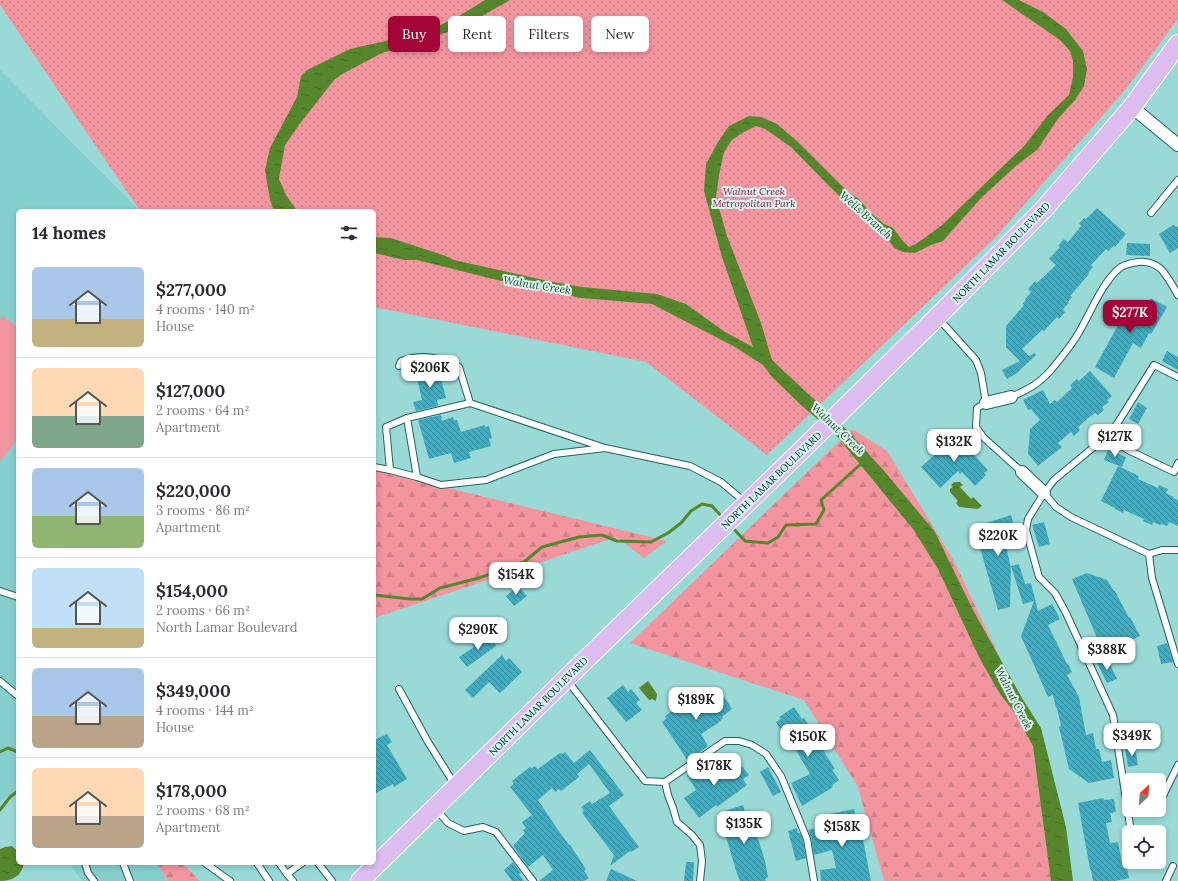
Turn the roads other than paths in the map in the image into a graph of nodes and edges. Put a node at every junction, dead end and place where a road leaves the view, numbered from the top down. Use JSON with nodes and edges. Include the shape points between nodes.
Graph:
{"nodes":[{"id":1,"x":1178,"y":44,"type":"edge"},
{"id":2,"x":1132,"y":107,"type":"junction"},
{"id":3,"x":1178,"y":145,"type":"edge"},
{"id":4,"x":1178,"y":180,"type":"edge"},
{"id":5,"x":1151,"y":213,"type":"dead end"},
{"id":6,"x":1178,"y":295,"type":"edge"},
{"id":7,"x":937,"y":317,"type":"junction"},
{"id":8,"x":399,"y":366,"type":"dead end"},
{"id":9,"x":1178,"y":377,"type":"edge"},
{"id":10,"x":1010,"y":397,"type":"joint"},
{"id":11,"x":986,"y":402,"type":"junction"},
{"id":12,"x":470,"y":403,"type":"junction"},
{"id":13,"x":407,"y":418,"type":"junction"},
{"id":14,"x":1107,"y":436,"type":"junction"},
{"id":15,"x":605,"y":448,"type":"junction"},
{"id":16,"x":1178,"y":463,"type":"edge"},
{"id":17,"x":376,"y":467,"type":"edge"},
{"id":18,"x":390,"y":470,"type":"junction"},
{"id":19,"x":1022,"y":472,"type":"joint"},
{"id":20,"x":417,"y":477,"type":"junction"},
{"id":21,"x":1044,"y":493,"type":"junction"},
{"id":22,"x":745,"y":505,"type":"junction"},
{"id":23,"x":1178,"y":550,"type":"edge"},
{"id":24,"x":1149,"y":554,"type":"junction"},
{"id":25,"x":0,"y":591,"type":"edge"},
{"id":26,"x":16,"y":596,"type":"edge"},
{"id":27,"x":1178,"y":664,"type":"edge"},
{"id":28,"x":566,"y":679,"type":"junction"},
{"id":29,"x":0,"y":681,"type":"edge"},
{"id":30,"x":400,"y":688,"type":"dead end"},
{"id":31,"x":16,"y":694,"type":"edge"},
{"id":32,"x":1178,"y":765,"type":"edge"},
{"id":33,"x":1122,"y":777,"type":"edge"},
{"id":34,"x":665,"y":782,"type":"junction"},
{"id":35,"x":456,"y":787,"type":"junction"},
{"id":36,"x":1166,"y":790,"type":"edge"},
{"id":37,"x":435,"y":808,"type":"junction"},
{"id":38,"x":376,"y":862,"type":"edge"},
{"id":39,"x":86,"y":865,"type":"edge"},
{"id":40,"x":124,"y":865,"type":"edge"},
{"id":41,"x":208,"y":865,"type":"edge"},
{"id":42,"x":258,"y":865,"type":"edge"},
{"id":43,"x":281,"y":865,"type":"edge"},
{"id":44,"x":299,"y":865,"type":"edge"},
{"id":45,"x":320,"y":865,"type":"edge"},
{"id":46,"x":374,"y":865,"type":"edge"},
{"id":47,"x":1173,"y":866,"type":"dead end"},
{"id":48,"x":288,"y":874,"type":"junction"},
{"id":49,"x":94,"y":881,"type":"edge"},
{"id":50,"x":130,"y":881,"type":"edge"},
{"id":51,"x":230,"y":881,"type":"edge"},
{"id":52,"x":269,"y":881,"type":"edge"},
{"id":53,"x":293,"y":881,"type":"edge"},
{"id":54,"x":332,"y":881,"type":"edge"},
{"id":55,"x":360,"y":881,"type":"edge"},
{"id":56,"x":533,"y":881,"type":"edge"},
{"id":57,"x":700,"y":881,"type":"edge"},
{"id":58,"x":814,"y":881,"type":"edge"},
{"id":59,"x":1166,"y":881,"type":"edge"}],
"edges":[{"from":1,"to":2,"type":"main road","name":"NORTH LAMAR BOULEVARD"},
{"from":2,"to":3,"type":"street"},
{"from":2,"to":7,"type":"main road","name":"NORTH LAMAR BOULEVARD","via":[[1044,209]]},
{"from":4,"to":5,"type":"lane"},
{"from":6,"to":10,"type":"lane","via":[[1160,268],[1145,261],[1122,266],[1107,283],[1077,335],[1052,370],[1032,388]]},
{"from":7,"to":11,"type":"lane","via":[[976,360]]},
{"from":7,"to":22,"type":"main road","name":"NORTH LAMAR BOULEVARD"},
{"from":8,"to":12,"type":"lane","via":[[401,361],[413,357],[435,358],[459,367]]},
{"from":9,"to":14,"type":"lane","via":[[1154,365]]},
{"from":10,"to":11,"type":"street"},
{"from":11,"to":19,"type":"lane","via":[[977,408],[976,427],[984,438]]},
{"from":12,"to":13,"type":"lane"},
{"from":12,"to":15,"type":"lane"},
{"from":13,"to":18,"type":"lane","via":[[386,427]]},
{"from":13,"to":20,"type":"lane"},
{"from":14,"to":16,"type":"lane","via":[[1128,450],[1174,472]]},
{"from":14,"to":21,"type":"lane","via":[[1054,480]]},
{"from":15,"to":20,"type":"lane","via":[[554,454],[486,480],[441,485]]},
{"from":15,"to":22,"type":"lane","via":[[690,466],[721,482]]},
{"from":17,"to":18,"type":"lane"},
{"from":18,"to":20,"type":"lane"},
{"from":19,"to":21,"type":"street"},
{"from":21,"to":24,"type":"lane","via":[[1056,507],[1071,517]]},
{"from":21,"to":33,"type":"lane","via":[[1028,519],[1026,530],[1039,577],[1055,594],[1066,613],[1113,715]]},
{"from":22,"to":28,"type":"main road","name":"NORTH LAMAR BOULEVARD"},
{"from":23,"to":24,"type":"lane","via":[[1162,550]]},
{"from":24,"to":27,"type":"lane","via":[[1152,578]]},
{"from":25,"to":26,"type":"lane"},
{"from":28,"to":34,"type":"lane","via":[[645,782]]},
{"from":28,"to":35,"type":"main road","name":"NORTH LAMAR BOULEVARD"},
{"from":29,"to":31,"type":"lane"},
{"from":30,"to":35,"type":"lane","via":[[428,742]]},
{"from":32,"to":36,"type":"lane"},
{"from":34,"to":57,"type":"lane","via":[[677,822],[700,845]]},
{"from":34,"to":58,"type":"lane","via":[[725,741],[739,741],[752,745],[766,754],[782,776],[807,839]]},
{"from":35,"to":37,"type":"main road","name":"NORTH LAMAR BOULEVARD"},
{"from":37,"to":38,"type":"main road","name":"NORTH LAMAR BOULEVARD"},
{"from":37,"to":56,"type":"lane","via":[[448,823],[464,831],[482,827],[496,832]]},
{"from":39,"to":49,"type":"lane"},
{"from":40,"to":50,"type":"lane"},
{"from":41,"to":51,"type":"lane"},
{"from":42,"to":52,"type":"lane"},
{"from":43,"to":48,"type":"lane"},
{"from":44,"to":48,"type":"lane"},
{"from":45,"to":54,"type":"lane"},
{"from":46,"to":55,"type":"main road","name":"NORTH LAMAR BOULEVARD"},
{"from":47,"to":59,"type":"lane"},
{"from":48,"to":53,"type":"lane"}]}
